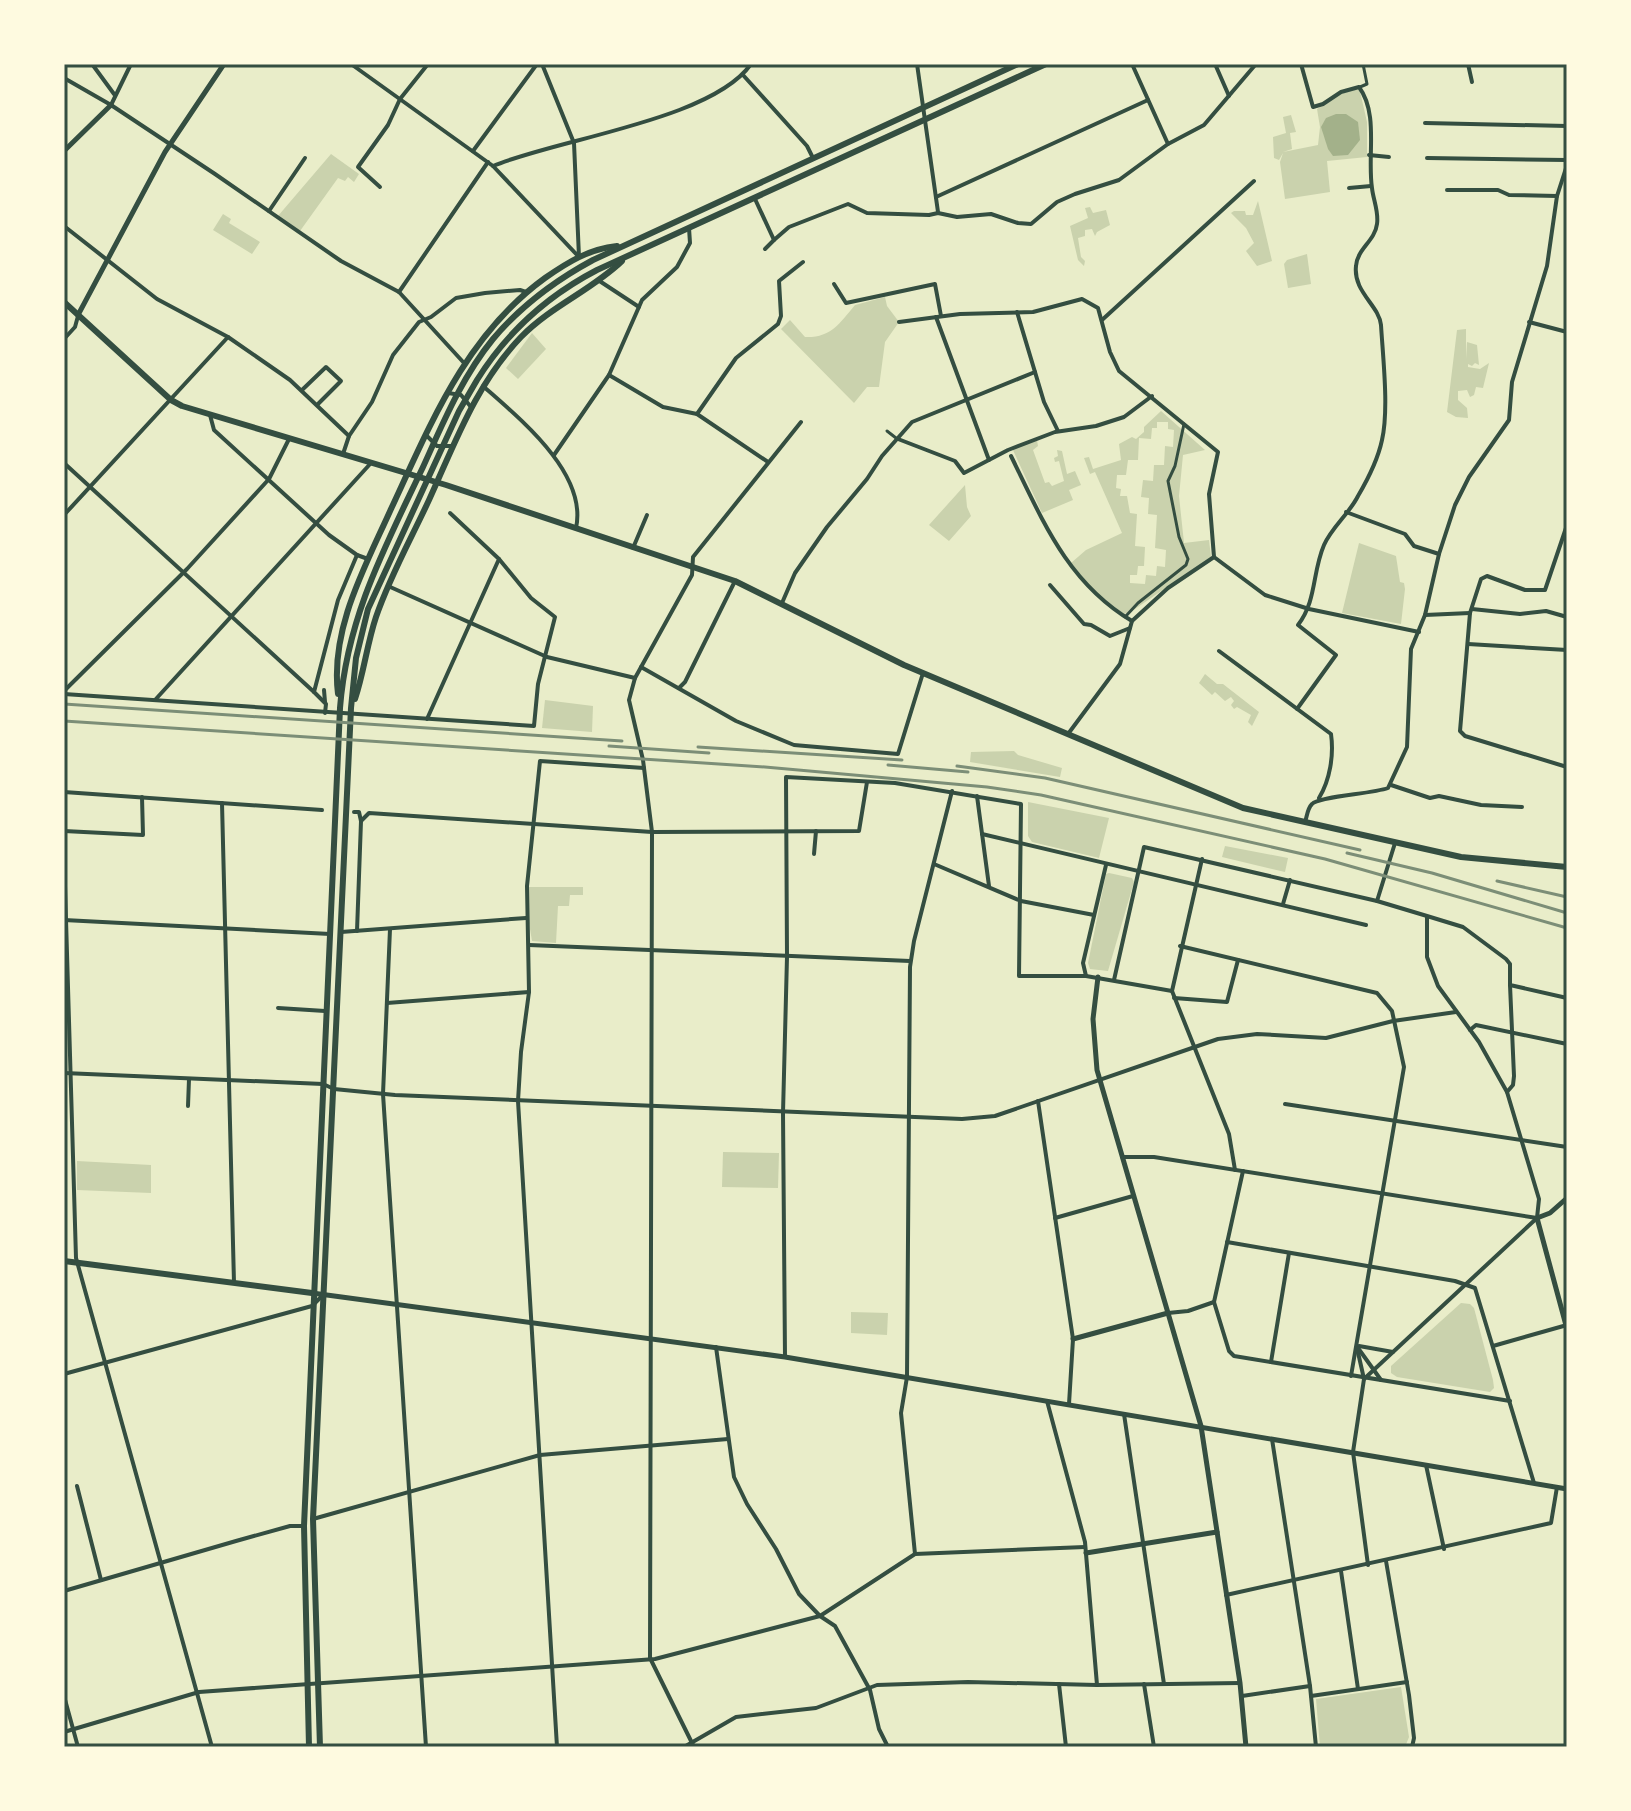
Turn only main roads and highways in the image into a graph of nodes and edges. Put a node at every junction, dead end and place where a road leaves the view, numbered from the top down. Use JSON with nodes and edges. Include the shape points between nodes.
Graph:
{"nodes":[{"id":1,"x":1018,"y":64,"type":"edge"},
{"id":2,"x":1046,"y":64,"type":"edge"},
{"id":3,"x":624,"y":246,"type":"junction"},
{"id":4,"x":628,"y":256,"type":"junction"},
{"id":5,"x":64,"y":302,"type":"edge"},
{"id":6,"x":408,"y":474,"type":"junction"},
{"id":7,"x":437,"y":482,"type":"junction"},
{"id":8,"x":340,"y":708,"type":"junction"},
{"id":9,"x":351,"y":708,"type":"junction"},
{"id":10,"x":1567,"y":867,"type":"edge"},
{"id":11,"x":64,"y":1261,"type":"edge"},
{"id":12,"x":312,"y":1293,"type":"junction"},
{"id":13,"x":309,"y":1747,"type":"edge"},
{"id":14,"x":320,"y":1747,"type":"edge"}],
"edges":[{"from":1,"to":3,"type":"main road"},
{"from":2,"to":4,"type":"main road"},
{"from":3,"to":6,"type":"main road","via":[[579,257],[527,293],[493,326],[445,394]]},
{"from":3,"to":8,"type":"main road","via":[[538,296],[488,345],[451,408],[366,590],[352,630]]},
{"from":4,"to":7,"type":"main road","via":[[533,325],[506,354],[471,407]]},
{"from":4,"to":9,"type":"main road","via":[[566,288],[495,351],[459,411],[365,621]]},
{"from":5,"to":6,"type":"main road","via":[[171,400]]},
{"from":6,"to":7,"type":"main road"},
{"from":6,"to":8,"type":"main road","via":[[351,603],[335,670]]},
{"from":7,"to":9,"type":"main road","via":[[388,586]]},
{"from":7,"to":10,"type":"main road","via":[[735,581],[923,673],[1237,806],[1458,857]]},
{"from":8,"to":12,"type":"main road"},
{"from":9,"to":14,"type":"main road","via":[[313,1519]]},
{"from":11,"to":12,"type":"main road"},
{"from":12,"to":13,"type":"main road","via":[[304,1526]]}]}
